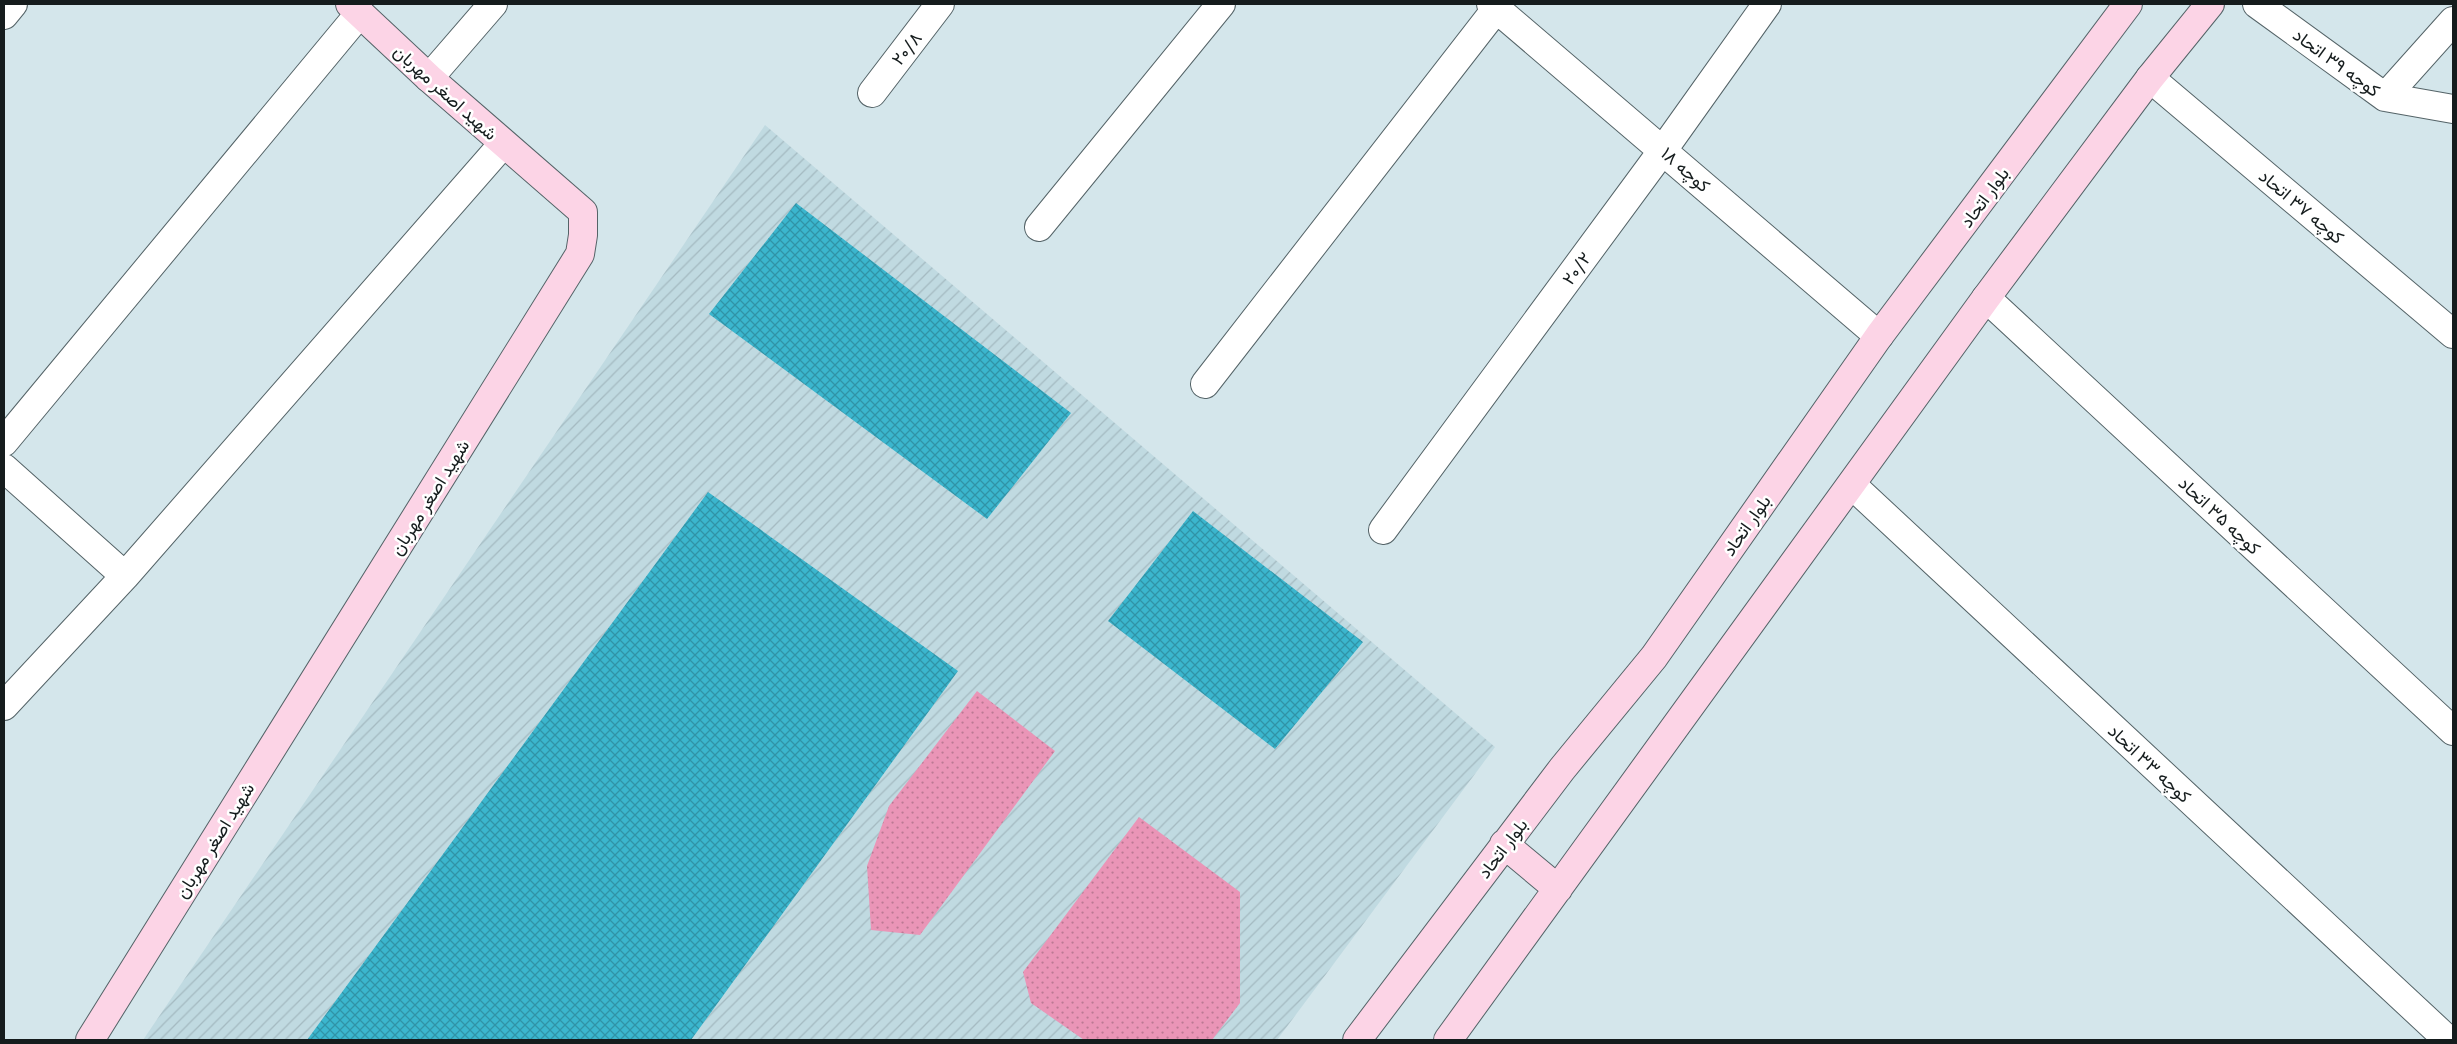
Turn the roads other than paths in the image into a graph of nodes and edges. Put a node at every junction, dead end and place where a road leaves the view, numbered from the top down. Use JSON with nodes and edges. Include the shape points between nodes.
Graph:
{"nodes":[{"id":1,"x":13,"y":4,"type":"edge"},
{"id":2,"x":493,"y":4,"type":"edge"},
{"id":3,"x":940,"y":4,"type":"edge"},
{"id":4,"x":1221,"y":4,"type":"edge"},
{"id":5,"x":1768,"y":4,"type":"edge"},
{"id":6,"x":2128,"y":4,"type":"edge"},
{"id":7,"x":2210,"y":4,"type":"edge"},
{"id":8,"x":2257,"y":4,"type":"edge"},
{"id":9,"x":1496,"y":5,"type":"edge"},
{"id":10,"x":355,"y":8,"type":"edge"},
{"id":11,"x":4,"y":15,"type":"edge"},
{"id":12,"x":2453,"y":21,"type":"edge"},
{"id":13,"x":429,"y":78,"type":"junction"},
{"id":14,"x":2150,"y":78,"type":"junction"},
{"id":15,"x":872,"y":93,"type":"dead end"},
{"id":16,"x":2385,"y":97,"type":"junction"},
{"id":17,"x":2453,"y":109,"type":"edge"},
{"id":18,"x":503,"y":144,"type":"junction"},
{"id":19,"x":1664,"y":150,"type":"junction"},
{"id":20,"x":1039,"y":227,"type":"dead end"},
{"id":21,"x":1986,"y":298,"type":"junction"},
{"id":22,"x":2453,"y":334,"type":"edge"},
{"id":23,"x":1879,"y":336,"type":"junction"},
{"id":24,"x":1205,"y":384,"type":"dead end"},
{"id":25,"x":4,"y":442,"type":"edge"},
{"id":26,"x":4,"y":468,"type":"edge"},
{"id":27,"x":1852,"y":485,"type":"junction"},
{"id":28,"x":1383,"y":530,"type":"dead end"},
{"id":29,"x":125,"y":576,"type":"junction"},
{"id":30,"x":4,"y":706,"type":"edge"},
{"id":31,"x":2453,"y":731,"type":"edge"},
{"id":32,"x":1504,"y":844,"type":"junction"},
{"id":33,"x":1558,"y":889,"type":"junction"},
{"id":34,"x":90,"y":1040,"type":"edge"},
{"id":35,"x":1357,"y":1040,"type":"edge"},
{"id":36,"x":1448,"y":1040,"type":"edge"},
{"id":37,"x":2448,"y":1040,"type":"edge"}],
"edges":[{"from":1,"to":11,"type":"street"},
{"from":2,"to":13,"type":"street"},
{"from":3,"to":15,"type":"street","name":"۲۰/۸"},
{"from":4,"to":20,"type":"street"},
{"from":5,"to":19,"type":"street","name":"۲۰/۲"},
{"from":6,"to":23,"type":"main road","name":"بلوار اتحاد"},
{"from":7,"to":14,"type":"main road"},
{"from":8,"to":16,"type":"street","name":"کوچه ۳۹ اتحاد"},
{"from":9,"to":19,"type":"street","name":"کوچه ۱۸"},
{"from":9,"to":24,"type":"street"},
{"from":10,"to":13,"type":"main road","name":"شهید اصغر مهربان"},
{"from":10,"to":25,"type":"street"},
{"from":12,"to":16,"type":"street"},
{"from":13,"to":18,"type":"main road","name":"شهید اصغر مهربان"},
{"from":14,"to":21,"type":"main road"},
{"from":14,"to":22,"type":"street","name":"کوچه ۳۷ اتحاد"},
{"from":16,"to":17,"type":"street","name":"کوچه ۳۹ اتحاد"},
{"from":18,"to":29,"type":"street"},
{"from":18,"to":34,"type":"main road","name":"شهید اصغر مهربان","via":[[583,212],[584,235],[580,254]]},
{"from":19,"to":23,"type":"street","name":"کوچه ۱۸"},
{"from":19,"to":28,"type":"street","name":"۲۰/۲"},
{"from":21,"to":27,"type":"main road"},
{"from":21,"to":31,"type":"street","name":"کوچه ۳۵ اتحاد"},
{"from":23,"to":32,"type":"main road","name":"بلوار اتحاد","via":[[1654,657]]},
{"from":26,"to":29,"type":"street"},
{"from":27,"to":33,"type":"main road"},
{"from":27,"to":37,"type":"street","name":"کوچه ۳۳ اتحاد"},
{"from":29,"to":30,"type":"street"},
{"from":32,"to":33,"type":"main road"},
{"from":32,"to":35,"type":"main road","name":"بلوار اتحاد"},
{"from":33,"to":36,"type":"main road"}]}
